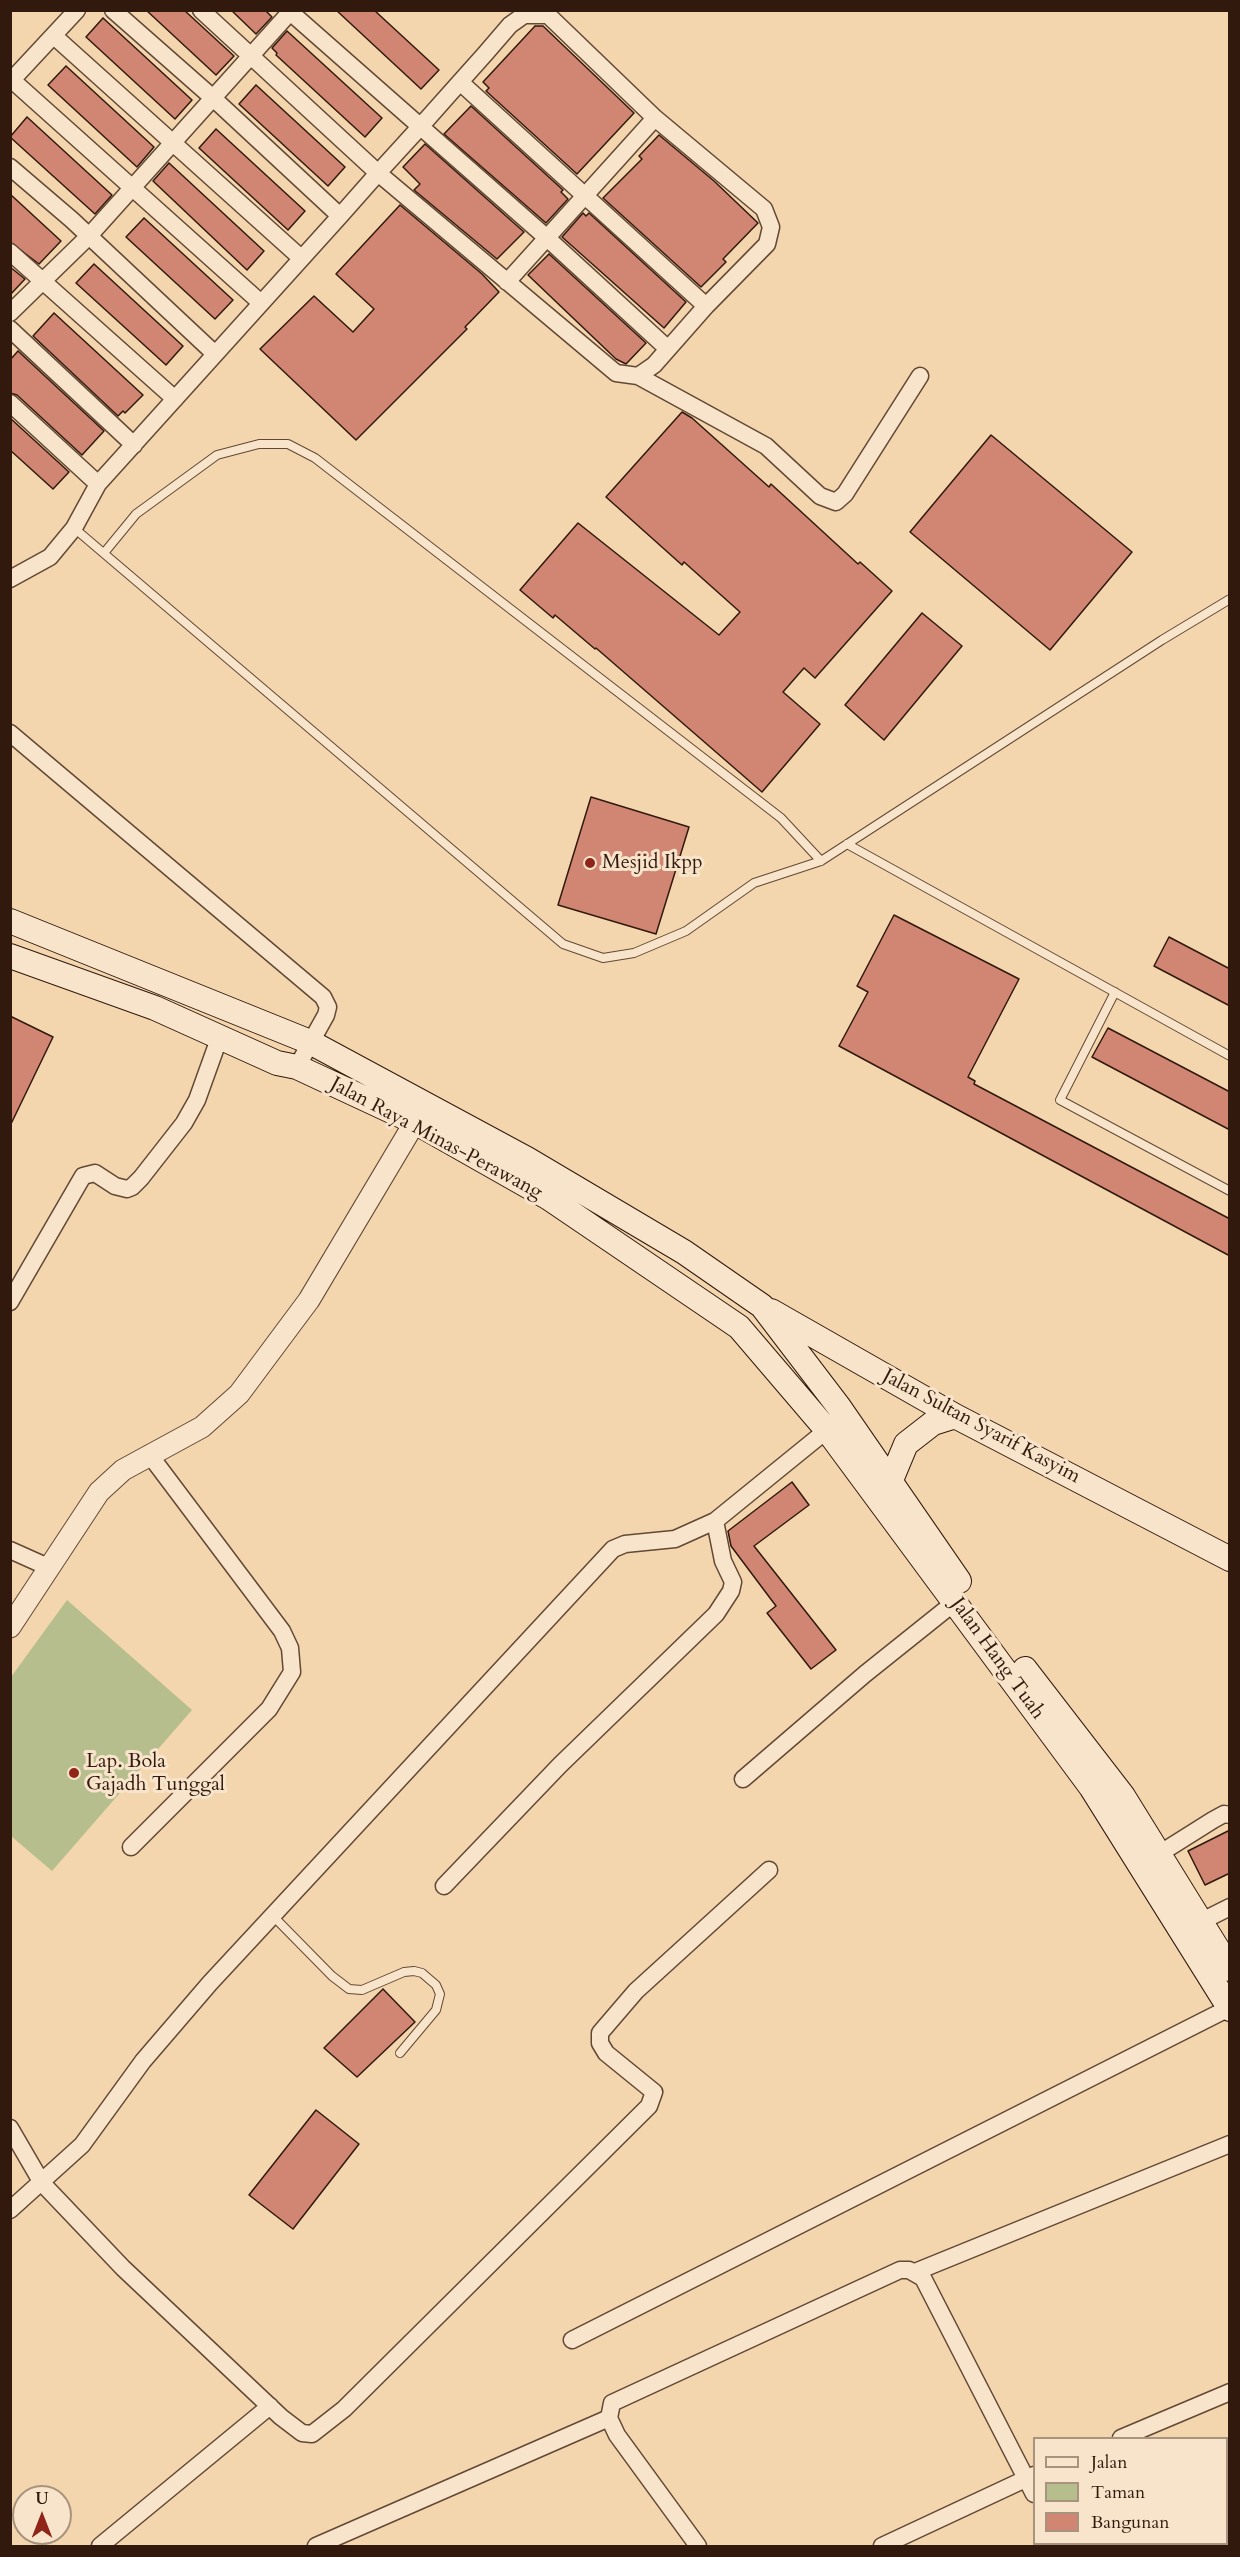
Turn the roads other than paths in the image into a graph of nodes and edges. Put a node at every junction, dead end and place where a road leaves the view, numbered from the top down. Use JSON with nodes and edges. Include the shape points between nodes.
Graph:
{"nodes":[{"id":1,"x":77,"y":10,"type":"edge"},
{"id":2,"x":113,"y":10,"type":"edge"},
{"id":3,"x":201,"y":10,"type":"edge"},
{"id":4,"x":290,"y":11,"type":"edge"},
{"id":5,"x":54,"y":36,"type":"junction"},
{"id":6,"x":251,"y":56,"type":"junction"},
{"id":7,"x":11,"y":81,"type":"edge"},
{"id":8,"x":460,"y":82,"type":"junction"},
{"id":9,"x":213,"y":98,"type":"junction"},
{"id":10,"x":655,"y":118,"type":"junction"},
{"id":11,"x":420,"y":127,"type":"junction"},
{"id":12,"x":174,"y":142,"type":"junction"},
{"id":13,"x":10,"y":167,"type":"edge"},
{"id":14,"x":378,"y":173,"type":"junction"},
{"id":15,"x":132,"y":188,"type":"junction"},
{"id":16,"x":586,"y":195,"type":"junction"},
{"id":17,"x":340,"y":216,"type":"junction"},
{"id":18,"x":89,"y":236,"type":"junction"},
{"id":19,"x":547,"y":238,"type":"junction"},
{"id":20,"x":10,"y":252,"type":"edge"},
{"id":21,"x":301,"y":258,"type":"junction"},
{"id":22,"x":43,"y":281,"type":"junction"},
{"id":23,"x":507,"y":282,"type":"junction"},
{"id":24,"x":261,"y":303,"type":"junction"},
{"id":25,"x":706,"y":306,"type":"junction"},
{"id":26,"x":10,"y":313,"type":"edge"},
{"id":27,"x":10,"y":329,"type":"edge"},
{"id":28,"x":668,"y":349,"type":"junction"},
{"id":29,"x":215,"y":354,"type":"junction"},
{"id":30,"x":638,"y":376,"type":"junction"},
{"id":31,"x":920,"y":376,"type":"dead end"},
{"id":32,"x":175,"y":399,"type":"junction"},
{"id":33,"x":10,"y":403,"type":"edge"},
{"id":34,"x":134,"y":445,"type":"junction"},
{"id":35,"x":98,"y":484,"type":"junction"},
{"id":36,"x":74,"y":528,"type":"junction"},
{"id":37,"x":104,"y":554,"type":"junction"},
{"id":38,"x":10,"y":579,"type":"edge"},
{"id":39,"x":1230,"y":599,"type":"edge"},
{"id":40,"x":10,"y":733,"type":"edge"},
{"id":41,"x":847,"y":844,"type":"junction"},
{"id":42,"x":821,"y":861,"type":"junction"},
{"id":43,"x":10,"y":921,"type":"edge"},
{"id":44,"x":10,"y":956,"type":"edge"},
{"id":45,"x":1114,"y":992,"type":"junction"},
{"id":46,"x":220,"y":1036,"type":"junction"},
{"id":47,"x":310,"y":1042,"type":"junction"},
{"id":48,"x":1230,"y":1056,"type":"edge"},
{"id":49,"x":297,"y":1067,"type":"junction"},
{"id":50,"x":415,"y":1122,"type":"junction"},
{"id":51,"x":1230,"y":1191,"type":"edge"},
{"id":52,"x":10,"y":1302,"type":"edge"},
{"id":53,"x":762,"y":1306,"type":"junction"},
{"id":54,"x":739,"y":1327,"type":"junction"},
{"id":55,"x":955,"y":1416,"type":"junction"},
{"id":56,"x":827,"y":1430,"type":"junction"},
{"id":57,"x":149,"y":1454,"type":"junction"},
{"id":58,"x":891,"y":1480,"type":"junction"},
{"id":59,"x":715,"y":1521,"type":"junction"},
{"id":60,"x":10,"y":1550,"type":"edge"},
{"id":61,"x":1230,"y":1559,"type":"edge"},
{"id":62,"x":48,"y":1567,"type":"junction"},
{"id":63,"x":956,"y":1602,"type":"junction"},
{"id":64,"x":10,"y":1627,"type":"edge"},
{"id":65,"x":743,"y":1779,"type":"dead end"},
{"id":66,"x":1230,"y":1815,"type":"edge"},
{"id":67,"x":131,"y":1847,"type":"dead end"},
{"id":68,"x":1159,"y":1854,"type":"junction"},
{"id":69,"x":769,"y":1870,"type":"dead end"},
{"id":70,"x":444,"y":1886,"type":"dead end"},
{"id":71,"x":1230,"y":1907,"type":"edge"},
{"id":72,"x":273,"y":1916,"type":"junction"},
{"id":73,"x":1200,"y":1922,"type":"junction"},
{"id":74,"x":1230,"y":1969,"type":"edge"},
{"id":75,"x":1229,"y":2008,"type":"edge"},
{"id":76,"x":400,"y":2053,"type":"dead end"},
{"id":77,"x":10,"y":2128,"type":"edge"},
{"id":78,"x":1230,"y":2144,"type":"edge"},
{"id":79,"x":42,"y":2183,"type":"junction"},
{"id":80,"x":10,"y":2210,"type":"edge"},
{"id":81,"x":915,"y":2272,"type":"junction"},
{"id":82,"x":572,"y":2340,"type":"dead end"},
{"id":83,"x":1230,"y":2392,"type":"edge"},
{"id":84,"x":270,"y":2406,"type":"junction"},
{"id":85,"x":609,"y":2418,"type":"junction"},
{"id":86,"x":1125,"y":2437,"type":"edge"},
{"id":87,"x":1030,"y":2477,"type":"edge"},
{"id":88,"x":100,"y":2547,"type":"edge"},
{"id":89,"x":316,"y":2547,"type":"edge"},
{"id":90,"x":698,"y":2547,"type":"edge"},
{"id":91,"x":882,"y":2547,"type":"edge"}],
"edges":[{"from":1,"to":5,"type":"street"},
{"from":2,"to":9,"type":"street"},
{"from":3,"to":6,"type":"street"},
{"from":4,"to":6,"type":"street"},
{"from":4,"to":11,"type":"street"},
{"from":5,"to":7,"type":"street"},
{"from":5,"to":12,"type":"street"},
{"from":6,"to":9,"type":"street"},
{"from":6,"to":14,"type":"street"},
{"from":7,"to":15,"type":"street"},
{"from":8,"to":10,"type":"street","via":[[510,25],[524,15],[548,15]]},
{"from":8,"to":11,"type":"street"},
{"from":8,"to":16,"type":"street"},
{"from":9,"to":12,"type":"street"},
{"from":9,"to":17,"type":"street"},
{"from":10,"to":16,"type":"street"},
{"from":10,"to":25,"type":"street","via":[[764,209],[771,227],[767,244]]},
{"from":11,"to":14,"type":"street"},
{"from":11,"to":19,"type":"street"},
{"from":12,"to":15,"type":"street"},
{"from":12,"to":21,"type":"street"},
{"from":13,"to":18,"type":"street"},
{"from":14,"to":17,"type":"street"},
{"from":14,"to":23,"type":"street"},
{"from":15,"to":18,"type":"street"},
{"from":15,"to":24,"type":"street"},
{"from":16,"to":19,"type":"street"},
{"from":16,"to":25,"type":"street"},
{"from":17,"to":21,"type":"street"},
{"from":18,"to":22,"type":"street"},
{"from":18,"to":29,"type":"street"},
{"from":19,"to":23,"type":"street"},
{"from":19,"to":28,"type":"street"},
{"from":20,"to":22,"type":"street"},
{"from":21,"to":24,"type":"street"},
{"from":22,"to":26,"type":"street"},
{"from":22,"to":32,"type":"street"},
{"from":23,"to":30,"type":"street","via":[[615,373]]},
{"from":24,"to":29,"type":"street"},
{"from":25,"to":28,"type":"street"},
{"from":27,"to":34,"type":"street"},
{"from":28,"to":30,"type":"street"},
{"from":29,"to":32,"type":"street"},
{"from":30,"to":31,"type":"street","via":[[766,446],[820,496],[836,502],[845,494]]},
{"from":32,"to":34,"type":"street"},
{"from":33,"to":35,"type":"street"},
{"from":34,"to":35,"type":"street"},
{"from":35,"to":36,"type":"street"},
{"from":36,"to":37,"type":"lane"},
{"from":36,"to":38,"type":"street","via":[[50,557]]},
{"from":37,"to":42,"type":"lane","via":[[563,944],[603,958],[634,953],[686,931],[754,883]]},
{"from":37,"to":42,"type":"lane","via":[[136,514],[217,455],[259,444],[288,444],[315,458],[781,818]]},
{"from":39,"to":41,"type":"lane"},
{"from":40,"to":47,"type":"street","via":[[323,997],[328,1007],[326,1015]]},
{"from":41,"to":42,"type":"lane"},
{"from":41,"to":45,"type":"lane"},
{"from":43,"to":47,"type":"main road","name":"Jalan Raya Minas-Perawang"},
{"from":44,"to":46,"type":"main road","name":"Jalan Raya Minas-Perawang","via":[[155,1008]]},
{"from":45,"to":48,"type":"lane"},
{"from":45,"to":51,"type":"lane","via":[[1060,1100]]},
{"from":46,"to":49,"type":"main road","name":"Jalan Raya Minas-Perawang","via":[[277,1063]]},
{"from":46,"to":52,"type":"street","via":[[197,1100],[141,1178],[127,1189],[95,1173],[83,1176]]},
{"from":47,"to":49,"type":"street"},
{"from":47,"to":53,"type":"main road","name":"Jalan Raya Minas-Perawang","via":[[527,1159],[684,1252]]},
{"from":49,"to":50,"type":"main road","name":"Jalan Raya Minas-Perawang"},
{"from":50,"to":54,"type":"main road","name":"Jalan Raya Minas-Perawang","via":[[549,1198]]},
{"from":50,"to":57,"type":"street","via":[[309,1300],[239,1394],[202,1427]]},
{"from":53,"to":54,"type":"main road"},
{"from":53,"to":55,"type":"main road","name":"Jalan Sultan Syarif Kasyim"},
{"from":53,"to":58,"type":"main road","name":"Jalan Hang Tuah"},
{"from":54,"to":56,"type":"main road","name":"Jalan Hang Tuah"},
{"from":55,"to":58,"type":"main road","via":[[933,1423],[906,1444]]},
{"from":55,"to":61,"type":"main road","name":"Jalan Sultan Syarif Kasyim"},
{"from":56,"to":59,"type":"street"},
{"from":56,"to":63,"type":"main road","name":"Jalan Hang Tuah"},
{"from":57,"to":62,"type":"street","via":[[99,1492]]},
{"from":57,"to":67,"type":"street","via":[[282,1631],[291,1648],[292,1672],[268,1709]]},
{"from":58,"to":68,"type":"main road","name":"Jalan Hang Tuah","via":[[980,1611],[1123,1796]]},
{"from":59,"to":70,"type":"street","via":[[723,1561],[733,1582],[716,1614],[560,1765]]},
{"from":59,"to":72,"type":"street","via":[[682,1537],[613,1549]]},
{"from":60,"to":62,"type":"street"},
{"from":62,"to":64,"type":"street"},
{"from":63,"to":65,"type":"street"},
{"from":63,"to":75,"type":"main road","name":"Jalan Hang Tuah","via":[[1091,1787]]},
{"from":66,"to":68,"type":"street","via":[[1213,1820]]},
{"from":68,"to":73,"type":"main road","name":"Jalan Hang Tuah"},
{"from":69,"to":84,"type":"street","via":[[636,1991],[600,2033],[606,2053],[654,2092],[649,2106],[321,2429],[312,2434],[302,2433]]},
{"from":71,"to":73,"type":"street"},
{"from":72,"to":76,"type":"lane","via":[[349,1989],[362,1990],[414,1971],[436,1985],[440,1994],[436,2010]]},
{"from":72,"to":79,"type":"street","via":[[143,2061],[82,2145]]},
{"from":73,"to":74,"type":"main road","name":"Jalan Hang Tuah"},
{"from":75,"to":82,"type":"street"},
{"from":77,"to":79,"type":"street"},
{"from":78,"to":81,"type":"street"},
{"from":79,"to":80,"type":"street"},
{"from":79,"to":84,"type":"street","via":[[123,2268]]},
{"from":81,"to":85,"type":"street","via":[[891,2273],[616,2400]]},
{"from":81,"to":87,"type":"street","via":[[923,2278]]},
{"from":83,"to":86,"type":"street"},
{"from":84,"to":88,"type":"street"},
{"from":85,"to":89,"type":"street"},
{"from":85,"to":90,"type":"street","via":[[616,2435]]},
{"from":87,"to":91,"type":"street"}]}
